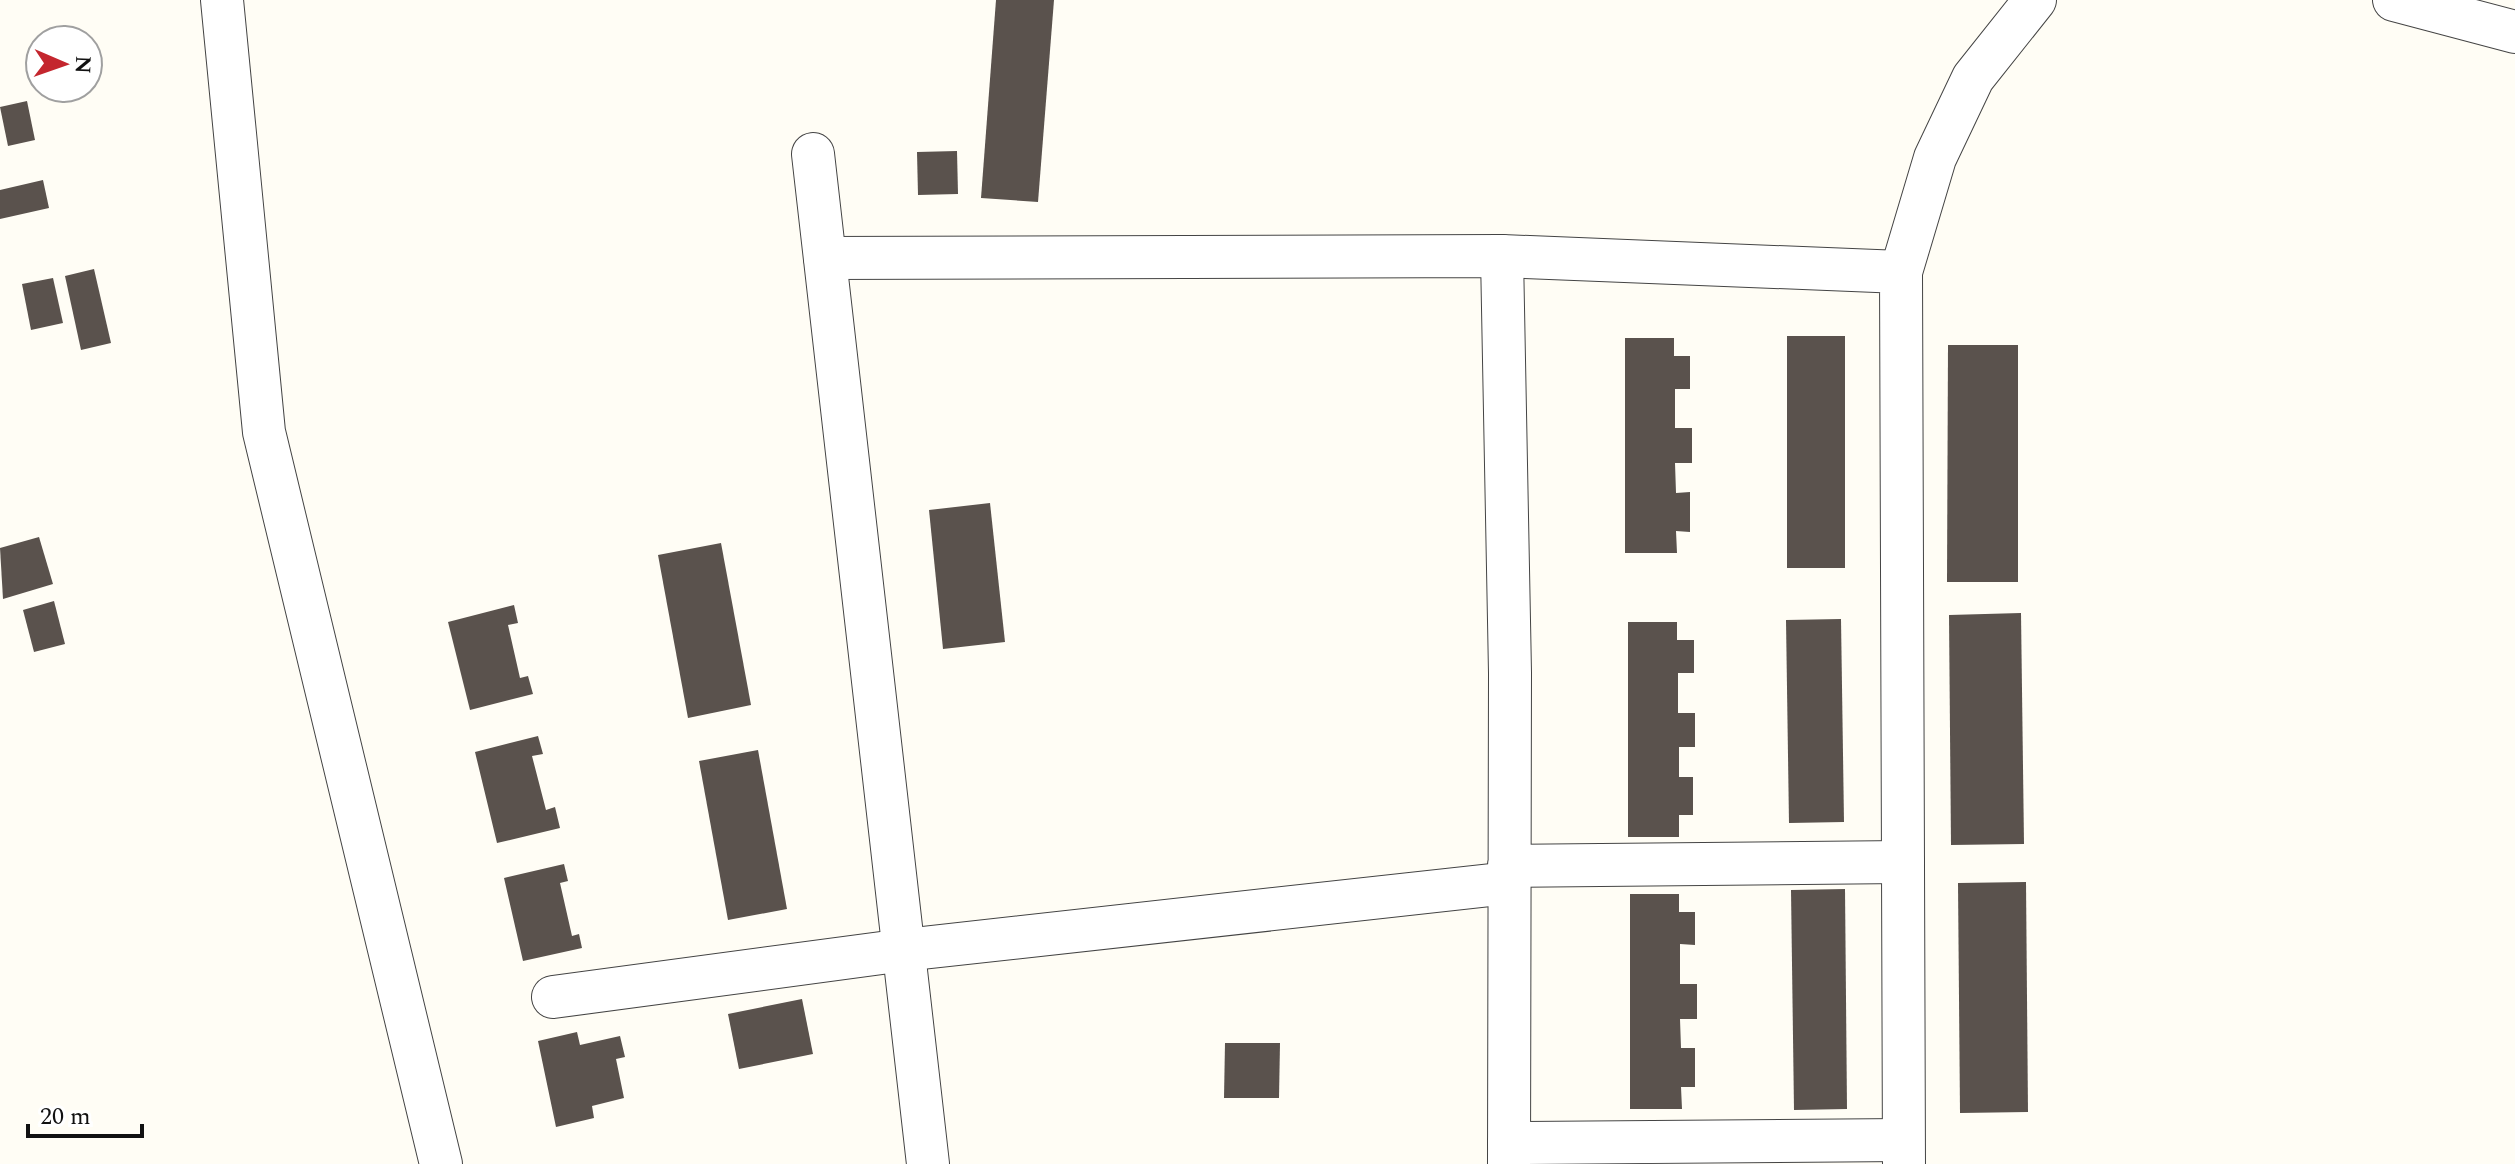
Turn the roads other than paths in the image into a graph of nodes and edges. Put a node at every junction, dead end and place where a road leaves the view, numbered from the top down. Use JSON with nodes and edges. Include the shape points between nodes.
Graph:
{"nodes":[{"id":1,"x":222,"y":0,"type":"edge"},
{"id":2,"x":2035,"y":0,"type":"edge"},
{"id":3,"x":2394,"y":0,"type":"edge"},
{"id":4,"x":2515,"y":32,"type":"edge"},
{"id":5,"x":813,"y":154,"type":"dead end"},
{"id":6,"x":1502,"y":256,"type":"junction"},
{"id":7,"x":825,"y":258,"type":"junction"},
{"id":8,"x":1901,"y":272,"type":"junction"},
{"id":9,"x":1903,"y":862,"type":"junction"},
{"id":10,"x":1509,"y":874,"type":"junction"},
{"id":11,"x":904,"y":950,"type":"junction"},
{"id":12,"x":553,"y":997,"type":"dead end"},
{"id":13,"x":1904,"y":1152,"type":"edge"},
{"id":14,"x":1509,"y":1154,"type":"edge"},
{"id":15,"x":441,"y":1164,"type":"edge"},
{"id":16,"x":928,"y":1164,"type":"edge"}],
"edges":[{"from":1,"to":15,"type":"street","via":[[264,432]]},
{"from":2,"to":8,"type":"street","via":[[1973,78],[1935,158]]},
{"from":3,"to":4,"type":"street"},
{"from":5,"to":7,"type":"street"},
{"from":6,"to":7,"type":"street"},
{"from":6,"to":8,"type":"street"},
{"from":6,"to":10,"type":"street"},
{"from":7,"to":11,"type":"street"},
{"from":8,"to":9,"type":"street"},
{"from":9,"to":10,"type":"street"},
{"from":9,"to":13,"type":"street"},
{"from":10,"to":11,"type":"street"},
{"from":10,"to":14,"type":"street"},
{"from":11,"to":12,"type":"street"},
{"from":11,"to":16,"type":"street"},
{"from":13,"to":14,"type":"street"}]}
